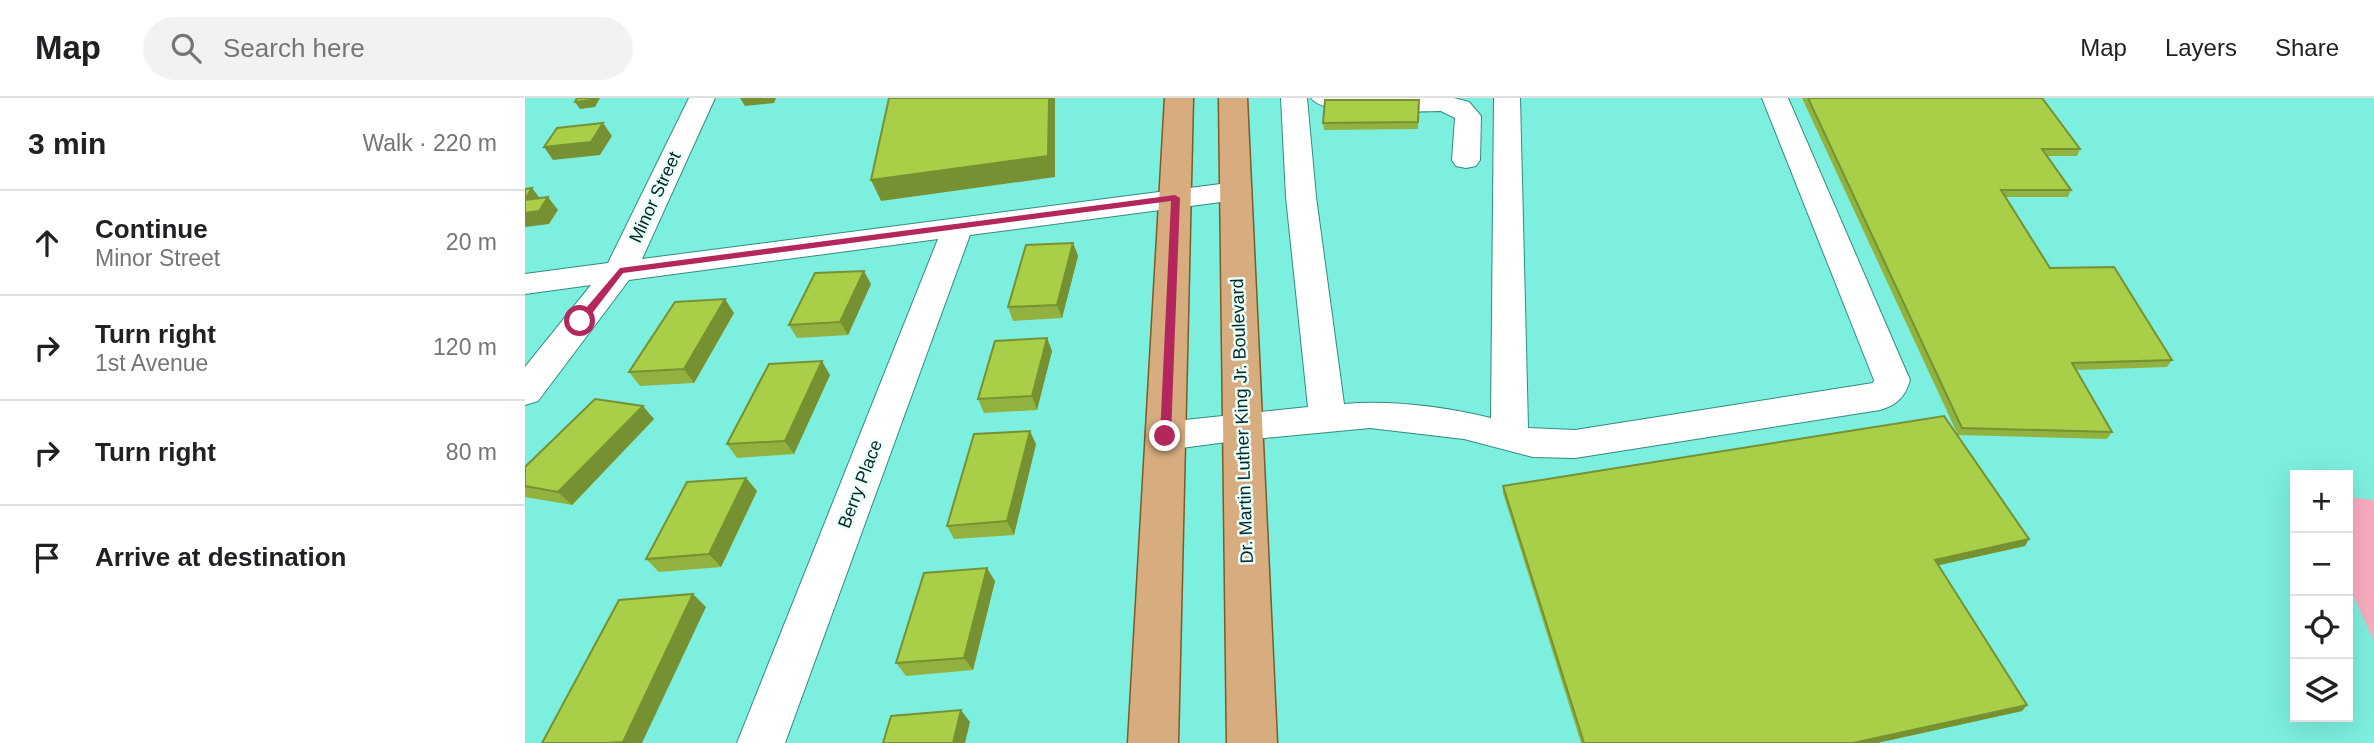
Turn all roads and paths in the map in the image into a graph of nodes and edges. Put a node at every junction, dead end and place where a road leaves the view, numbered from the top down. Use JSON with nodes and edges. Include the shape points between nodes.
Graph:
{"nodes":[{"id":1,"x":702,"y":98,"type":"edge"},
{"id":2,"x":1179,"y":98,"type":"edge"},
{"id":3,"x":1233,"y":98,"type":"edge"},
{"id":4,"x":1293,"y":98,"type":"edge"},
{"id":5,"x":1324,"y":98,"type":"edge"},
{"id":6,"x":1507,"y":98,"type":"edge"},
{"id":7,"x":1775,"y":98,"type":"edge"},
{"id":8,"x":1466,"y":160,"type":"dead end"},
{"id":9,"x":1235,"y":191,"type":"junction"},
{"id":10,"x":1175,"y":198,"type":"junction"},
{"id":11,"x":959,"y":225,"type":"junction"},
{"id":12,"x":620,"y":271,"type":"junction"},
{"id":13,"x":525,"y":284,"type":"edge"},
{"id":14,"x":525,"y":392,"type":"edge"},
{"id":15,"x":1328,"y":419,"type":"junction"},
{"id":16,"x":1243,"y":426,"type":"junction"},
{"id":17,"x":1165,"y":436,"type":"junction"},
{"id":18,"x":1510,"y":437,"type":"junction"},
{"id":19,"x":761,"y":743,"type":"edge"},
{"id":20,"x":1153,"y":743,"type":"edge"},
{"id":21,"x":1252,"y":743,"type":"edge"}],
"edges":[{"from":1,"to":12,"type":"street","name":"Minor Street"},
{"from":2,"to":10,"type":"main road"},
{"from":3,"to":9,"type":"main road","name":"Dr. Martin Luther King Jr. Boulevard"},
{"from":4,"to":15,"type":"street"},
{"from":5,"to":8,"type":"street","via":[[1334,102],[1443,103],[1460,108],[1468,116]]},
{"from":6,"to":18,"type":"street"},
{"from":7,"to":18,"type":"street","via":[[1892,380],[1889,390],[1880,397],[1575,444],[1532,443]]},
{"from":9,"to":10,"type":"street"},
{"from":9,"to":16,"type":"main road","name":"Dr. Martin Luther King Jr. Boulevard"},
{"from":10,"to":11,"type":"street"},
{"from":10,"to":17,"type":"main road"},
{"from":11,"to":12,"type":"street"},
{"from":11,"to":19,"type":"street","name":"Berry Place"},
{"from":12,"to":13,"type":"street"},
{"from":12,"to":14,"type":"street","name":"Minor Street"},
{"from":15,"to":16,"type":"street"},
{"from":15,"to":18,"type":"street","via":[[1370,415],[1464,425]]},
{"from":16,"to":17,"type":"street"},
{"from":16,"to":21,"type":"main road","name":"Dr. Martin Luther King Jr. Boulevard"},
{"from":17,"to":20,"type":"main road"}]}
